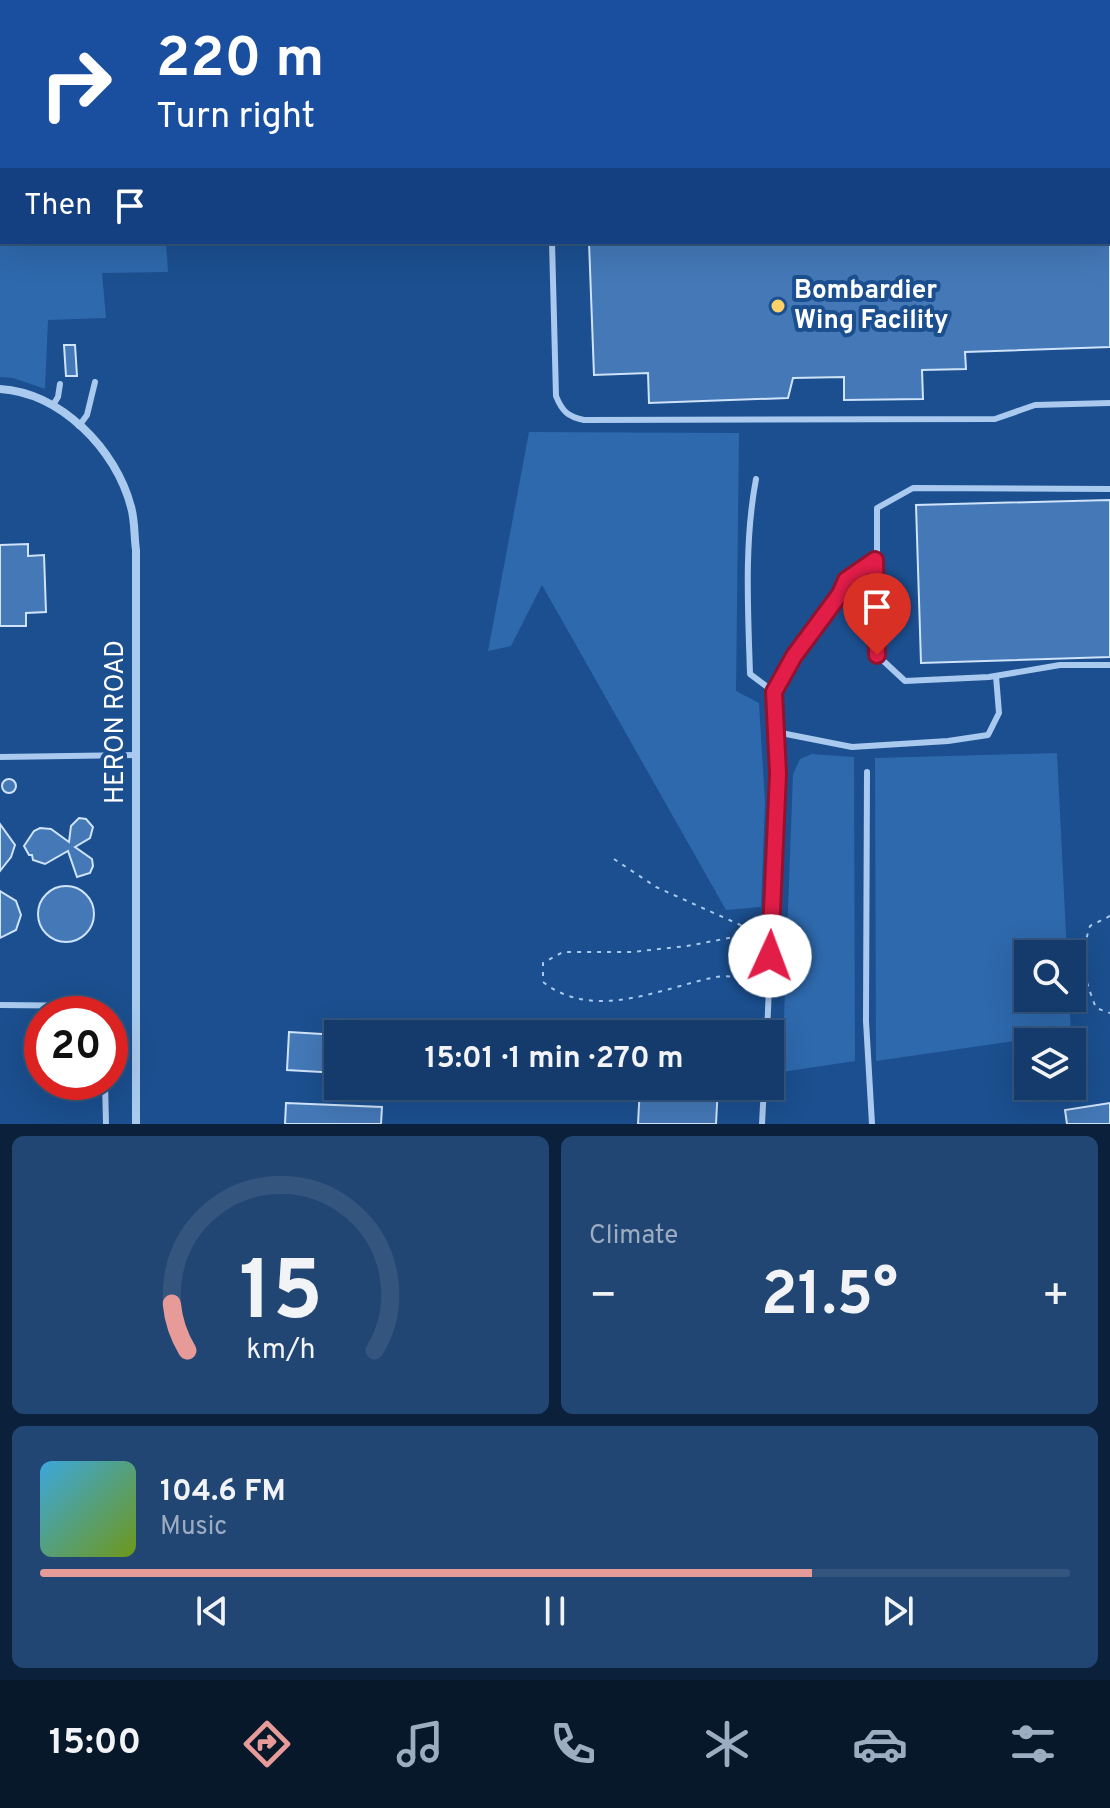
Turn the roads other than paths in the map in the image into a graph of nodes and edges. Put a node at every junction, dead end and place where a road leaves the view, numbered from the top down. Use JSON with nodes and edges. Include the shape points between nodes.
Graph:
{"nodes":[{"id":1,"x":552,"y":244,"type":"edge"},
{"id":2,"x":95,"y":382,"type":"dead end"},
{"id":3,"x":60,"y":384,"type":"dead end"},
{"id":4,"x":0,"y":389,"type":"edge"},
{"id":5,"x":1110,"y":403,"type":"edge"},
{"id":6,"x":53,"y":405,"type":"junction"},
{"id":7,"x":79,"y":426,"type":"junction"},
{"id":8,"x":756,"y":479,"type":"dead end"},
{"id":9,"x":1110,"y":489,"type":"edge"},
{"id":10,"x":875,"y":560,"type":"junction"},
{"id":11,"x":1110,"y":665,"type":"edge"},
{"id":12,"x":996,"y":676,"type":"junction"},
{"id":13,"x":774,"y":692,"type":"junction"},
{"id":14,"x":776,"y":732,"type":"junction"},
{"id":15,"x":136,"y":755,"type":"junction"},
{"id":16,"x":0,"y":757,"type":"edge"},
{"id":17,"x":867,"y":772,"type":"dead end"},
{"id":18,"x":0,"y":1005,"type":"edge"},
{"id":19,"x":24,"y":1005,"type":"edge"},
{"id":20,"x":768,"y":1020,"type":"edge"},
{"id":21,"x":105,"y":1100,"type":"edge"},
{"id":22,"x":763,"y":1100,"type":"edge"},
{"id":23,"x":106,"y":1124,"type":"edge"},
{"id":24,"x":136,"y":1124,"type":"edge"},
{"id":25,"x":762,"y":1124,"type":"edge"},
{"id":26,"x":872,"y":1124,"type":"edge"}],
"edges":[{"from":1,"to":5,"type":"lane","via":[[556,396],[571,418],[995,419],[1035,405]]},
{"from":2,"to":7,"type":"lane"},
{"from":3,"to":6,"type":"lane"},
{"from":4,"to":6,"type":"street","name":"HERON ROAD"},
{"from":6,"to":7,"type":"street","name":"HERON ROAD"},
{"from":7,"to":15,"type":"street","name":"HERON ROAD","via":[[106,456],[132,509]]},
{"from":8,"to":13,"type":"lane","via":[[748,575],[750,674]]},
{"from":9,"to":10,"type":"lane","via":[[913,488],[877,508]]},
{"from":10,"to":12,"type":"lane","via":[[877,655],[905,681]]},
{"from":10,"to":13,"type":"lane","via":[[846,580]]},
{"from":11,"to":12,"type":"lane","via":[[1060,665]]},
{"from":12,"to":14,"type":"lane","via":[[999,713],[988,735],[852,747]]},
{"from":13,"to":14,"type":"lane"},
{"from":14,"to":20,"type":"lane"},
{"from":15,"to":16,"type":"lane"},
{"from":15,"to":24,"type":"street","name":"HERON ROAD"},
{"from":17,"to":26,"type":"lane","via":[[866,1021]]},
{"from":18,"to":19,"type":"lane"},
{"from":21,"to":23,"type":"lane"},
{"from":22,"to":25,"type":"lane"}]}
